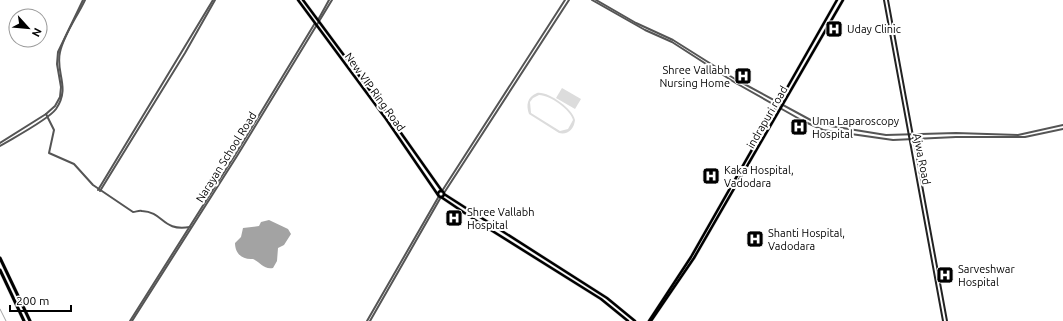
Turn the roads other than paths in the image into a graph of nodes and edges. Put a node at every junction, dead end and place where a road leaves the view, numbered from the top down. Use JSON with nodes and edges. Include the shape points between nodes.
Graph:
{"nodes":[{"id":1,"x":84,"y":0,"type":"edge"},
{"id":2,"x":214,"y":0,"type":"edge"},
{"id":3,"x":298,"y":0,"type":"edge"},
{"id":4,"x":303,"y":0,"type":"edge"},
{"id":5,"x":331,"y":0,"type":"edge"},
{"id":6,"x":564,"y":0,"type":"edge"},
{"id":7,"x":569,"y":0,"type":"edge"},
{"id":8,"x":592,"y":0,"type":"edge"},
{"id":9,"x":596,"y":0,"type":"edge"},
{"id":10,"x":837,"y":0,"type":"edge"},
{"id":11,"x":843,"y":0,"type":"edge"},
{"id":12,"x":884,"y":0,"type":"edge"},
{"id":13,"x":888,"y":0,"type":"edge"},
{"id":14,"x":318,"y":21,"type":"junction"},
{"id":15,"x":316,"y":25,"type":"junction"},
{"id":16,"x":779,"y":102,"type":"junction"},
{"id":17,"x":784,"y":104,"type":"junction"},
{"id":18,"x":777,"y":105,"type":"junction"},
{"id":19,"x":782,"y":108,"type":"junction"},
{"id":20,"x":47,"y":115,"type":"junction"},
{"id":21,"x":1063,"y":125,"type":"edge"},
{"id":22,"x":831,"y":127,"type":"junction"},
{"id":23,"x":1063,"y":129,"type":"edge"},
{"id":24,"x":831,"y":130,"type":"junction"},
{"id":25,"x":913,"y":134,"type":"junction"},
{"id":26,"x":909,"y":135,"type":"junction"},
{"id":27,"x":914,"y":138,"type":"junction"},
{"id":28,"x":909,"y":139,"type":"junction"},
{"id":29,"x":0,"y":143,"type":"edge"},
{"id":30,"x":0,"y":146,"type":"edge"},
{"id":31,"x":99,"y":190,"type":"junction"},
{"id":32,"x":443,"y":192,"type":"junction"},
{"id":33,"x":440,"y":196,"type":"junction"},
{"id":34,"x":190,"y":226,"type":"junction"},
{"id":35,"x":0,"y":258,"type":"edge"},
{"id":36,"x":0,"y":270,"type":"edge"},
{"id":37,"x":24,"y":321,"type":"edge"},
{"id":38,"x":30,"y":321,"type":"edge"},
{"id":39,"x":131,"y":321,"type":"edge"},
{"id":40,"x":369,"y":321,"type":"edge"},
{"id":41,"x":628,"y":321,"type":"edge"},
{"id":42,"x":634,"y":321,"type":"edge"},
{"id":43,"x":650,"y":321,"type":"edge"},
{"id":44,"x":943,"y":321,"type":"edge"},
{"id":45,"x":948,"y":321,"type":"edge"}],
"edges":[{"from":1,"to":20,"type":"street","via":[[58,52],[61,92],[55,106]]},
{"from":2,"to":31,"type":"street"},
{"from":3,"to":15,"type":"main road","name":"New VIP Ring Road"},
{"from":4,"to":14,"type":"main road","name":"New VIP Ring Road"},
{"from":5,"to":14,"type":"street","name":"Narayan School Road"},
{"from":6,"to":32,"type":"street"},
{"from":7,"to":32,"type":"street"},
{"from":8,"to":18,"type":"street","via":[[672,42],[734,82]]},
{"from":9,"to":16,"type":"street","via":[[673,40],[735,79]]},
{"from":10,"to":16,"type":"main road","name":"indrapuri road"},
{"from":11,"to":17,"type":"main road","name":"indrapuri road"},
{"from":12,"to":26,"type":"main road","name":"Ajwa Road"},
{"from":13,"to":25,"type":"main road","name":"Ajwa Road"},
{"from":14,"to":15,"type":"street","name":"Narayan School Road"},
{"from":14,"to":32,"type":"main road","name":"New VIP Ring Road"},
{"from":15,"to":33,"type":"main road","name":"New VIP Ring Road"},
{"from":15,"to":34,"type":"street"},
{"from":15,"to":39,"type":"street","name":"Narayan School Road","via":[[237,156]]},
{"from":16,"to":17,"type":"street"},
{"from":16,"to":18,"type":"main road","name":"indrapuri road"},
{"from":17,"to":19,"type":"main road","name":"indrapuri road"},
{"from":17,"to":22,"type":"street","via":[[815,123]]},
{"from":18,"to":19,"type":"street"},
{"from":18,"to":43,"type":"main road","name":"indrapuri road","via":[[686,265]]},
{"from":19,"to":24,"type":"street","via":[[814,126]]},
{"from":19,"to":43,"type":"main road","name":"indrapuri road","via":[[694,258]]},
{"from":20,"to":29,"type":"street"},
{"from":20,"to":30,"type":"street"},
{"from":20,"to":31,"type":"street","via":[[54,130],[49,153],[74,164]]},
{"from":21,"to":25,"type":"street","via":[[1022,134]]},
{"from":22,"to":24,"type":"street"},
{"from":22,"to":26,"type":"street","via":[[886,135]]},
{"from":23,"to":27,"type":"street","via":[[1021,138]]},
{"from":24,"to":28,"type":"street","via":[[875,138]]},
{"from":25,"to":26,"type":"street"},
{"from":25,"to":27,"type":"main road","name":"Ajwa Road"},
{"from":26,"to":28,"type":"main road","name":"Ajwa Road"},
{"from":27,"to":28,"type":"street"},
{"from":27,"to":45,"type":"main road","name":"Ajwa Road"},
{"from":28,"to":44,"type":"main road","name":"Ajwa Road"},
{"from":31,"to":34,"type":"street","via":[[133,212],[142,211],[155,215],[173,228]]},
{"from":32,"to":33,"type":"main road"},
{"from":32,"to":33,"type":"main road","via":[[439,192]]},
{"from":32,"to":42,"type":"main road","name":"New VIP Ring Road","via":[[456,203],[607,298]]},
{"from":33,"to":40,"type":"street"},
{"from":33,"to":41,"type":"main road","name":"New VIP Ring Road","via":[[601,299]]},
{"from":34,"to":39,"type":"street"},
{"from":35,"to":38,"type":"highway"},
{"from":36,"to":37,"type":"highway"}]}
